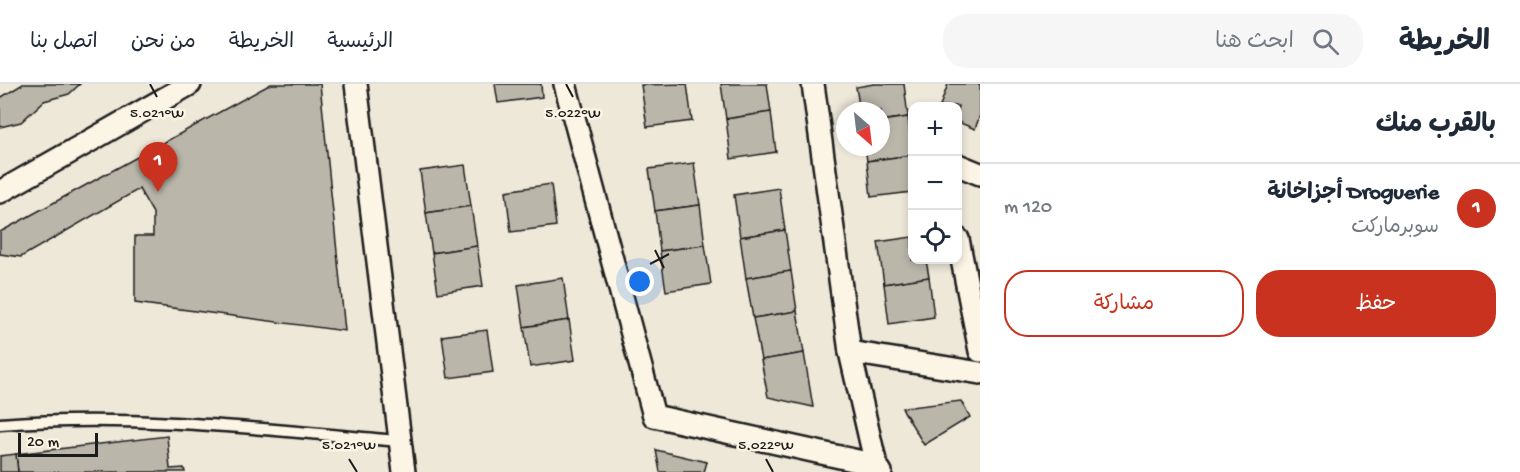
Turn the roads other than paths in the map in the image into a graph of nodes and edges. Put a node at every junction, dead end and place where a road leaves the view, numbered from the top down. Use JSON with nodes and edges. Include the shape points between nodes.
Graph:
{"nodes":[{"id":1,"x":190,"y":84,"type":"edge"},
{"id":2,"x":356,"y":84,"type":"edge"},
{"id":3,"x":565,"y":84,"type":"edge"},
{"id":4,"x":813,"y":84,"type":"edge"},
{"id":5,"x":962,"y":167,"type":"edge"},
{"id":6,"x":980,"y":174,"type":"edge"},
{"id":7,"x":0,"y":192,"type":"edge"},
{"id":8,"x":962,"y":263,"type":"edge"},
{"id":9,"x":980,"y":351,"type":"edge"},
{"id":10,"x":850,"y":352,"type":"junction"},
{"id":11,"x":980,"y":373,"type":"edge"},
{"id":12,"x":0,"y":424,"type":"edge"},
{"id":13,"x":398,"y":441,"type":"junction"},
{"id":14,"x":879,"y":468,"type":"edge"},
{"id":15,"x":404,"y":472,"type":"edge"}],
"edges":[{"from":1,"to":7,"type":"street"},
{"from":2,"to":13,"type":"street"},
{"from":3,"to":14,"type":"street","via":[[654,416]]},
{"from":4,"to":10,"type":"street"},
{"from":5,"to":6,"type":"street"},
{"from":8,"to":9,"type":"street"},
{"from":10,"to":11,"type":"street"},
{"from":10,"to":14,"type":"street"},
{"from":12,"to":13,"type":"lane","via":[[185,421]]},
{"from":13,"to":15,"type":"street"}]}
